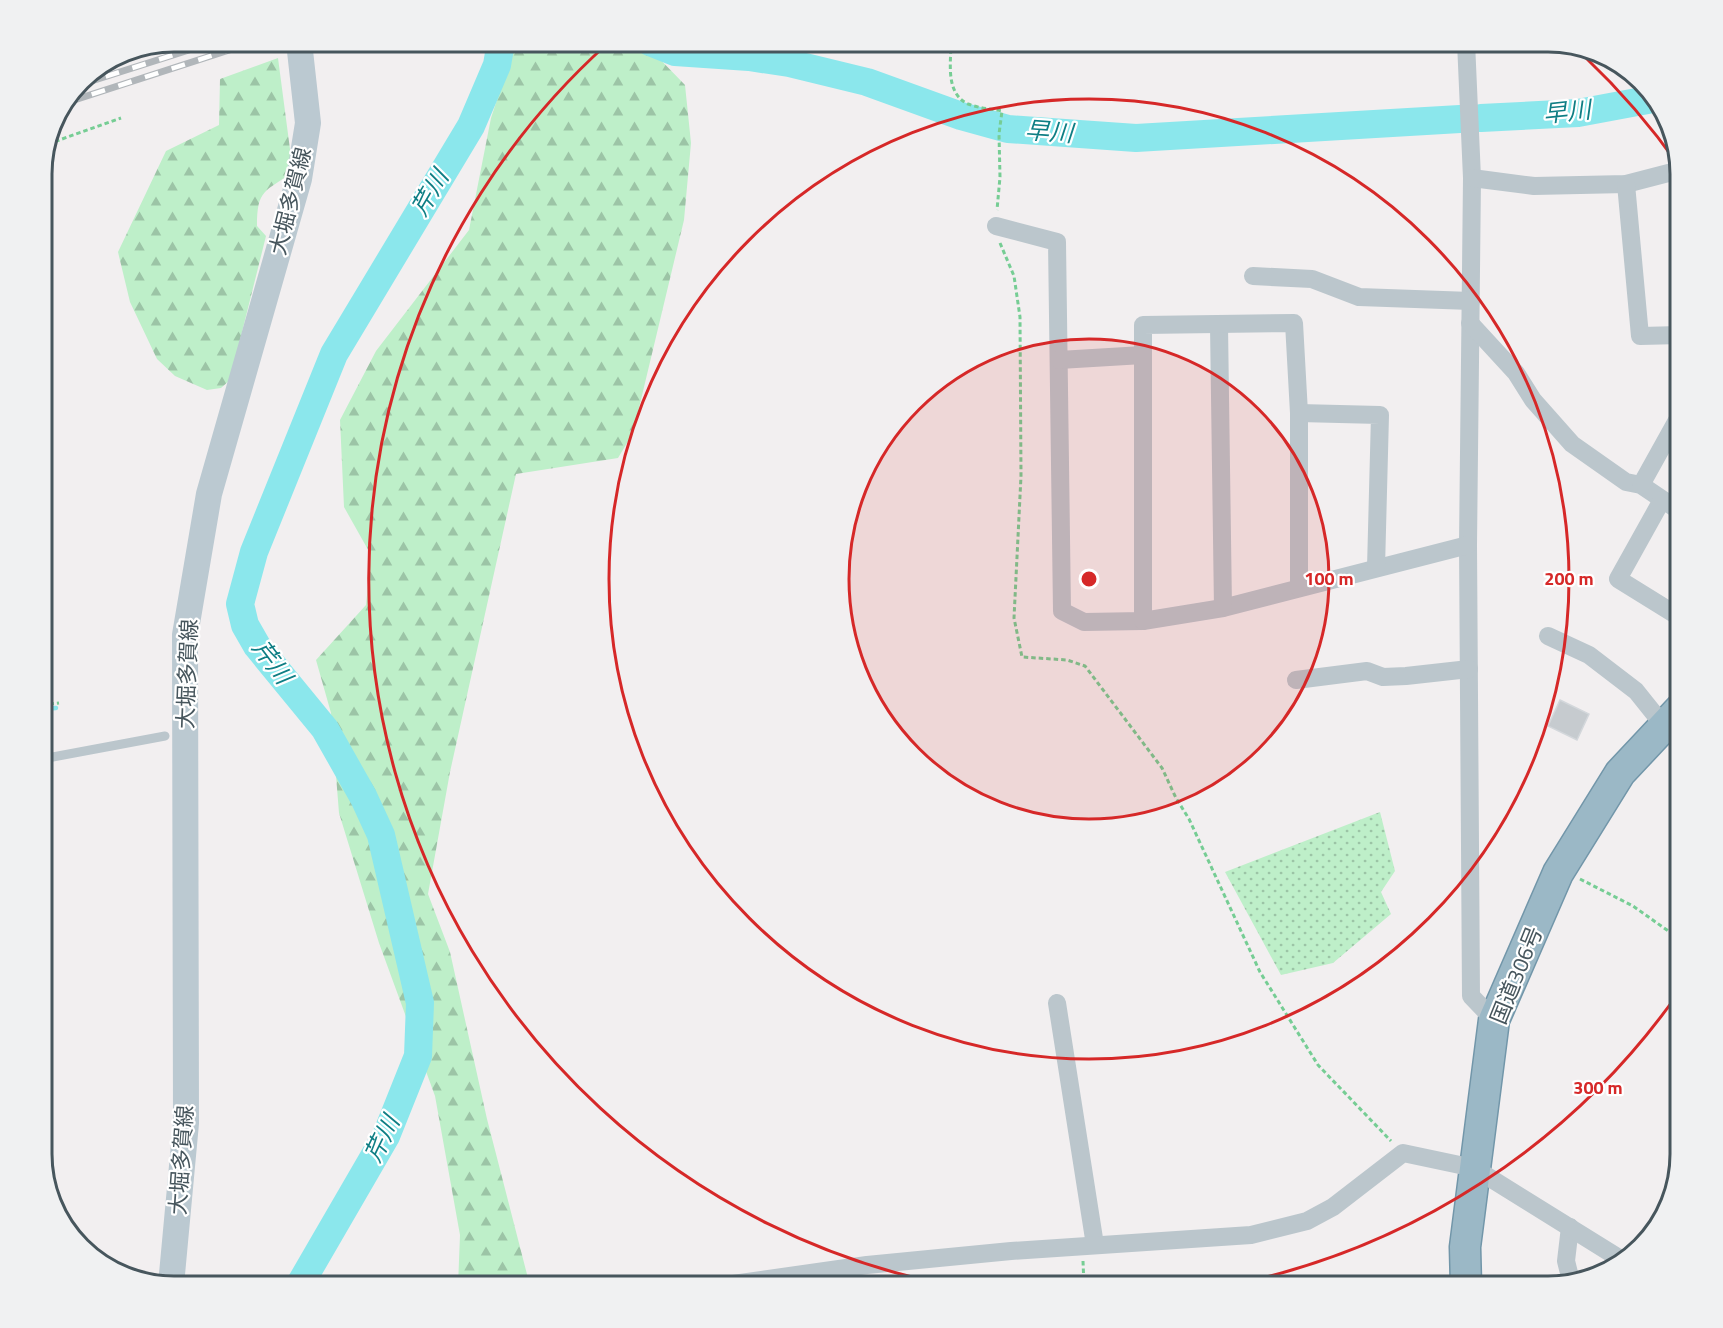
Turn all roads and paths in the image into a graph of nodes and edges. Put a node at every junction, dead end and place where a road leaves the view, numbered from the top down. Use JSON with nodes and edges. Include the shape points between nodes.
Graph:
{"nodes":[{"id":1,"x":300,"y":52,"type":"edge"},
{"id":2,"x":951,"y":52,"type":"edge"},
{"id":3,"x":1466,"y":52,"type":"edge"},
{"id":4,"x":121,"y":118,"type":"dead end"},
{"id":5,"x":58,"y":140,"type":"edge"},
{"id":6,"x":1670,"y":173,"type":"edge"},
{"id":7,"x":1472,"y":178,"type":"junction"},
{"id":8,"x":1626,"y":184,"type":"junction"},
{"id":9,"x":996,"y":226,"type":"junction"},
{"id":10,"x":1253,"y":276,"type":"dead end"},
{"id":11,"x":1471,"y":301,"type":"junction"},
{"id":12,"x":1470,"y":323,"type":"junction"},
{"id":13,"x":1219,"y":325,"type":"junction"},
{"id":14,"x":1670,"y":335,"type":"edge"},
{"id":15,"x":1143,"y":355,"type":"junction"},
{"id":16,"x":1059,"y":360,"type":"junction"},
{"id":17,"x":1299,"y":413,"type":"junction"},
{"id":18,"x":1670,"y":433,"type":"edge"},
{"id":19,"x":1641,"y":485,"type":"junction"},
{"id":20,"x":1662,"y":500,"type":"junction"},
{"id":21,"x":1670,"y":505,"type":"edge"},
{"id":22,"x":1468,"y":544,"type":"junction"},
{"id":23,"x":1376,"y":568,"type":"junction"},
{"id":24,"x":1299,"y":588,"type":"junction"},
{"id":25,"x":1223,"y":608,"type":"junction"},
{"id":26,"x":1670,"y":611,"type":"edge"},
{"id":27,"x":1143,"y":621,"type":"junction"},
{"id":28,"x":1548,"y":636,"type":"dead end"},
{"id":29,"x":1469,"y":669,"type":"junction"},
{"id":30,"x":1296,"y":680,"type":"dead end"},
{"id":31,"x":59,"y":703,"type":"dead end"},
{"id":32,"x":53,"y":704,"type":"edge"},
{"id":33,"x":1670,"y":715,"type":"edge"},
{"id":34,"x":1670,"y":720,"type":"edge"},
{"id":35,"x":165,"y":736,"type":"dead end"},
{"id":36,"x":53,"y":757,"type":"edge"},
{"id":37,"x":1578,"y":879,"type":"dead end"},
{"id":38,"x":1670,"y":932,"type":"edge"},
{"id":39,"x":1057,"y":1003,"type":"dead end"},
{"id":40,"x":1494,"y":1020,"type":"junction"},
{"id":41,"x":1403,"y":1153,"type":"junction"},
{"id":42,"x":1474,"y":1168,"type":"junction"},
{"id":43,"x":1570,"y":1227,"type":"junction"},
{"id":44,"x":1089,"y":1246,"type":"junction"},
{"id":45,"x":1615,"y":1256,"type":"edge"},
{"id":46,"x":1569,"y":1273,"type":"edge"},
{"id":47,"x":172,"y":1276,"type":"edge"},
{"id":48,"x":789,"y":1276,"type":"edge"},
{"id":49,"x":1085,"y":1276,"type":"edge"},
{"id":50,"x":1466,"y":1276,"type":"edge"}],
"edges":[{"from":1,"to":47,"type":"main road","name":"大堀多賀線","via":[[308,123],[299,179],[209,494],[184,635],[186,1123]]},
{"from":2,"to":9,"type":"path","via":[[951,83],[956,95],[968,104],[1002,111]]},
{"from":3,"to":7,"type":"street"},
{"from":4,"to":5,"type":"path"},
{"from":6,"to":8,"type":"street"},
{"from":7,"to":8,"type":"street","via":[[1534,186]]},
{"from":7,"to":11,"type":"street"},
{"from":8,"to":14,"type":"street","via":[[1640,336]]},
{"from":9,"to":16,"type":"street","via":[[1057,242]]},
{"from":9,"to":41,"type":"path","via":[[1014,276],[1020,317],[1021,476],[1014,618],[1022,657],[1067,660],[1085,666],[1162,768],[1260,972],[1318,1065]]},
{"from":10,"to":11,"type":"street","via":[[1312,279],[1359,297]]},
{"from":11,"to":12,"type":"street"},
{"from":12,"to":19,"type":"street","via":[[1572,444],[1626,482]]},
{"from":12,"to":22,"type":"street"},
{"from":13,"to":15,"type":"street","via":[[1143,326]]},
{"from":13,"to":17,"type":"street","via":[[1294,323]]},
{"from":13,"to":25,"type":"street"},
{"from":15,"to":16,"type":"street"},
{"from":15,"to":27,"type":"street"},
{"from":16,"to":27,"type":"street","via":[[1062,610],[1084,622]]},
{"from":17,"to":23,"type":"street","via":[[1380,415]]},
{"from":17,"to":24,"type":"street"},
{"from":18,"to":19,"type":"street"},
{"from":19,"to":20,"type":"street"},
{"from":20,"to":21,"type":"street"},
{"from":20,"to":26,"type":"street","via":[[1618,579]]},
{"from":22,"to":23,"type":"street"},
{"from":22,"to":29,"type":"street"},
{"from":23,"to":24,"type":"street"},
{"from":24,"to":25,"type":"street"},
{"from":25,"to":27,"type":"street"},
{"from":28,"to":33,"type":"street","via":[[1589,655]]},
{"from":29,"to":30,"type":"street","via":[[1394,677],[1367,671]]},
{"from":29,"to":40,"type":"street","via":[[1471,996]]},
{"from":31,"to":32,"type":"path"},
{"from":34,"to":40,"type":"highway","name":"国道306号","via":[[1620,772],[1558,873]]},
{"from":35,"to":36,"type":"lane"},
{"from":37,"to":38,"type":"path","via":[[1633,906]]},
{"from":39,"to":44,"type":"street"},
{"from":40,"to":42,"type":"highway","name":"国道306号"},
{"from":41,"to":42,"type":"street"},
{"from":41,"to":44,"type":"street","via":[[1333,1207],[1307,1221],[1251,1235]]},
{"from":42,"to":43,"type":"street"},
{"from":42,"to":50,"type":"highway","name":"国道306号"},
{"from":43,"to":45,"type":"street"},
{"from":43,"to":46,"type":"street","via":[[1566,1261]]},
{"from":44,"to":48,"type":"street","via":[[867,1265]]},
{"from":44,"to":49,"type":"path"}]}
